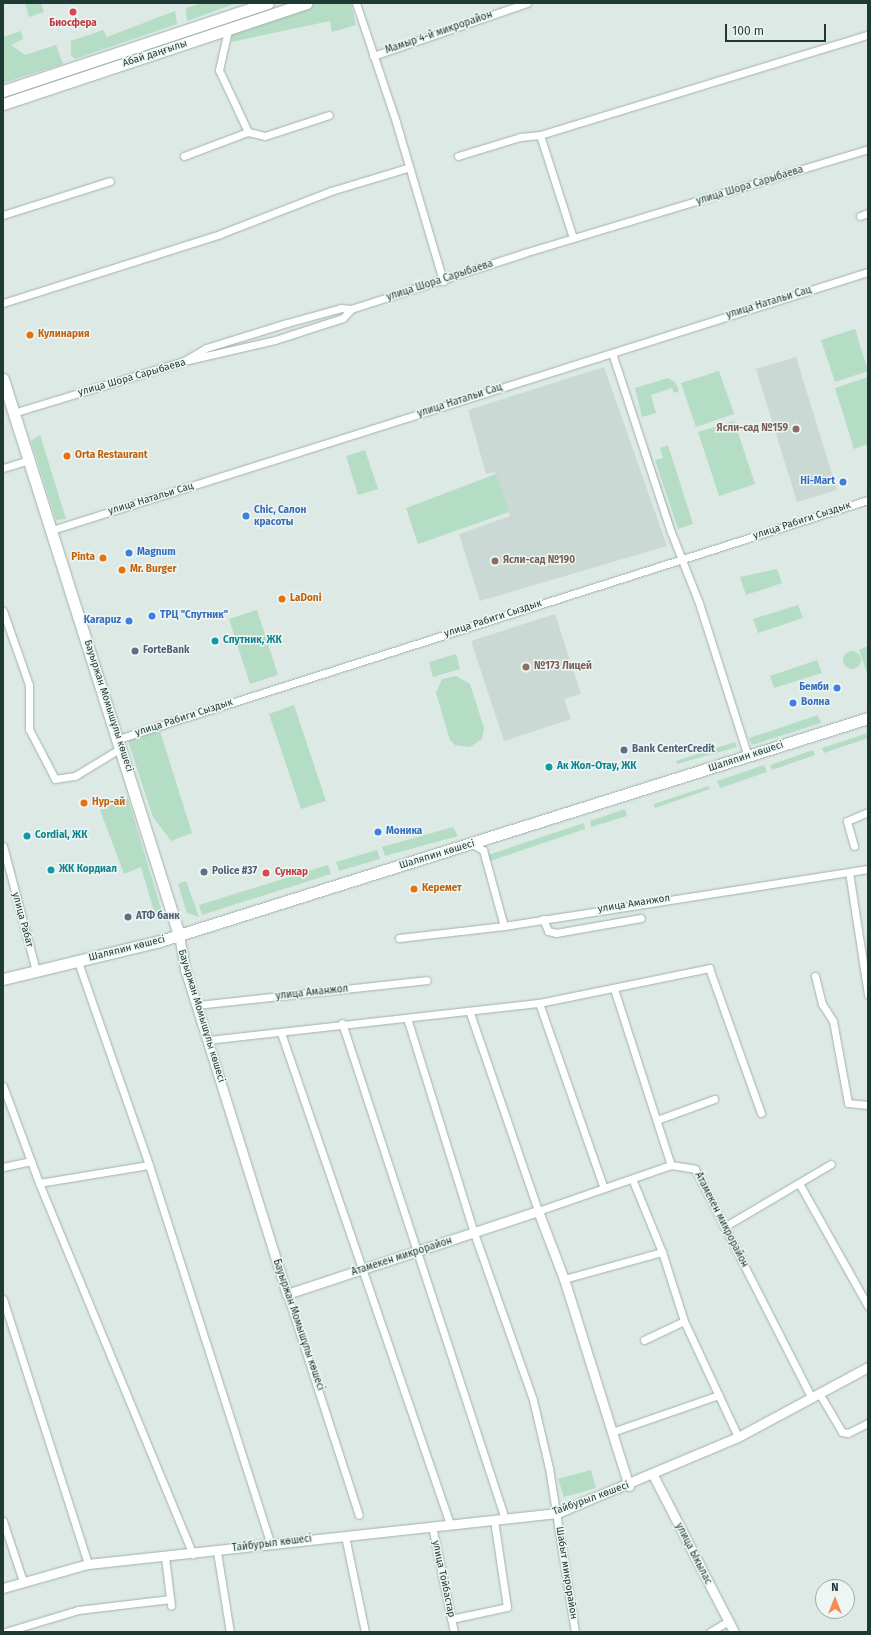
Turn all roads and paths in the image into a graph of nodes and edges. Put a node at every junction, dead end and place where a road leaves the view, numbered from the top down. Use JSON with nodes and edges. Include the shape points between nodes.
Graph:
{"nodes":[{"id":1,"x":268,"y":3,"type":"edge"},
{"id":2,"x":306,"y":3,"type":"edge"},
{"id":3,"x":356,"y":3,"type":"edge"},
{"id":4,"x":527,"y":3,"type":"edge"},
{"id":5,"x":228,"y":30,"type":"junction"},
{"id":6,"x":868,"y":35,"type":"edge"},
{"id":7,"x":373,"y":56,"type":"junction"},
{"id":8,"x":3,"y":91,"type":"edge"},
{"id":9,"x":3,"y":104,"type":"edge"},
{"id":10,"x":329,"y":115,"type":"dead end"},
{"id":11,"x":248,"y":132,"type":"junction"},
{"id":12,"x":540,"y":135,"type":"junction"},
{"id":13,"x":868,"y":149,"type":"edge"},
{"id":14,"x":184,"y":156,"type":"dead end"},
{"id":15,"x":458,"y":156,"type":"dead end"},
{"id":16,"x":407,"y":168,"type":"junction"},
{"id":17,"x":110,"y":181,"type":"dead end"},
{"id":18,"x":868,"y":213,"type":"edge"},
{"id":19,"x":3,"y":215,"type":"edge"},
{"id":20,"x":860,"y":216,"type":"dead end"},
{"id":21,"x":573,"y":238,"type":"junction"},
{"id":22,"x":868,"y":272,"type":"edge"},
{"id":23,"x":443,"y":281,"type":"junction"},
{"id":24,"x":3,"y":303,"type":"edge"},
{"id":25,"x":351,"y":309,"type":"junction"},
{"id":26,"x":612,"y":353,"type":"junction"},
{"id":27,"x":184,"y":361,"type":"junction"},
{"id":28,"x":3,"y":379,"type":"edge"},
{"id":29,"x":14,"y":413,"type":"junction"},
{"id":30,"x":29,"y":460,"type":"junction"},
{"id":31,"x":3,"y":468,"type":"edge"},
{"id":32,"x":868,"y":500,"type":"edge"},
{"id":33,"x":52,"y":530,"type":"junction"},
{"id":34,"x":684,"y":559,"type":"junction"},
{"id":35,"x":3,"y":611,"type":"edge"},
{"id":36,"x":868,"y":718,"type":"edge"},
{"id":37,"x":120,"y":743,"type":"junction"},
{"id":38,"x":748,"y":757,"type":"junction"},
{"id":39,"x":868,"y":812,"type":"edge"},
{"id":40,"x":472,"y":844,"type":"junction"},
{"id":41,"x":3,"y":846,"type":"edge"},
{"id":42,"x":854,"y":846,"type":"dead end"},
{"id":43,"x":868,"y":869,"type":"edge"},
{"id":44,"x":849,"y":872,"type":"junction"},
{"id":45,"x":641,"y":918,"type":"dead end"},
{"id":46,"x":543,"y":919,"type":"junction"},
{"id":47,"x":504,"y":926,"type":"junction"},
{"id":48,"x":179,"y":936,"type":"junction"},
{"id":49,"x":399,"y":938,"type":"dead end"},
{"id":50,"x":78,"y":962,"type":"junction"},
{"id":51,"x":36,"y":971,"type":"junction"},
{"id":52,"x":815,"y":976,"type":"dead end"},
{"id":53,"x":3,"y":979,"type":"edge"},
{"id":54,"x":427,"y":980,"type":"dead end"},
{"id":55,"x":614,"y":989,"type":"junction"},
{"id":56,"x":868,"y":995,"type":"edge"},
{"id":57,"x":539,"y":1003,"type":"junction"},
{"id":58,"x":197,"y":1005,"type":"junction"},
{"id":59,"x":470,"y":1013,"type":"junction"},
{"id":60,"x":407,"y":1018,"type":"junction"},
{"id":61,"x":342,"y":1023,"type":"junction"},
{"id":62,"x":281,"y":1033,"type":"junction"},
{"id":63,"x":208,"y":1040,"type":"junction"},
{"id":64,"x":3,"y":1086,"type":"edge"},
{"id":65,"x":714,"y":1099,"type":"dead end"},
{"id":66,"x":868,"y":1105,"type":"edge"},
{"id":67,"x":761,"y":1113,"type":"dead end"},
{"id":68,"x":656,"y":1120,"type":"junction"},
{"id":69,"x":31,"y":1161,"type":"junction"},
{"id":70,"x":831,"y":1164,"type":"dead end"},
{"id":71,"x":149,"y":1165,"type":"junction"},
{"id":72,"x":671,"y":1165,"type":"junction"},
{"id":73,"x":3,"y":1167,"type":"edge"},
{"id":74,"x":633,"y":1181,"type":"junction"},
{"id":75,"x":39,"y":1183,"type":"junction"},
{"id":76,"x":800,"y":1185,"type":"junction"},
{"id":77,"x":603,"y":1186,"type":"junction"},
{"id":78,"x":538,"y":1211,"type":"junction"},
{"id":79,"x":724,"y":1227,"type":"junction"},
{"id":80,"x":474,"y":1234,"type":"junction"},
{"id":81,"x":416,"y":1252,"type":"junction"},
{"id":82,"x":662,"y":1252,"type":"junction"},
{"id":83,"x":363,"y":1271,"type":"junction"},
{"id":84,"x":564,"y":1279,"type":"junction"},
{"id":85,"x":287,"y":1294,"type":"junction"},
{"id":86,"x":3,"y":1299,"type":"edge"},
{"id":87,"x":868,"y":1306,"type":"edge"},
{"id":88,"x":684,"y":1321,"type":"junction"},
{"id":89,"x":644,"y":1340,"type":"dead end"},
{"id":90,"x":868,"y":1367,"type":"edge"},
{"id":91,"x":719,"y":1395,"type":"junction"},
{"id":92,"x":815,"y":1395,"type":"junction"},
{"id":93,"x":868,"y":1423,"type":"edge"},
{"id":94,"x":612,"y":1432,"type":"junction"},
{"id":95,"x":738,"y":1437,"type":"junction"},
{"id":96,"x":653,"y":1475,"type":"junction"},
{"id":97,"x":629,"y":1486,"type":"junction"},
{"id":98,"x":557,"y":1513,"type":"junction"},
{"id":99,"x":359,"y":1516,"type":"dead end"},
{"id":100,"x":505,"y":1519,"type":"junction"},
{"id":101,"x":494,"y":1520,"type":"junction"},
{"id":102,"x":3,"y":1521,"type":"edge"},
{"id":103,"x":450,"y":1524,"type":"junction"},
{"id":104,"x":432,"y":1526,"type":"junction"},
{"id":105,"x":345,"y":1536,"type":"junction"},
{"id":106,"x":271,"y":1544,"type":"junction"},
{"id":107,"x":217,"y":1552,"type":"junction"},
{"id":108,"x":194,"y":1554,"type":"junction"},
{"id":109,"x":165,"y":1557,"type":"junction"},
{"id":110,"x":88,"y":1564,"type":"junction"},
{"id":111,"x":22,"y":1581,"type":"junction"},
{"id":112,"x":3,"y":1588,"type":"edge"},
{"id":113,"x":451,"y":1619,"type":"junction"},
{"id":114,"x":728,"y":1621,"type":"junction"},
{"id":115,"x":5,"y":1632,"type":"edge"},
{"id":116,"x":230,"y":1632,"type":"edge"},
{"id":117,"x":365,"y":1632,"type":"edge"},
{"id":118,"x":454,"y":1632,"type":"edge"},
{"id":119,"x":575,"y":1632,"type":"edge"},
{"id":120,"x":710,"y":1632,"type":"edge"},
{"id":121,"x":734,"y":1632,"type":"edge"}],
"edges":[{"from":1,"to":8,"type":"main road","name":"Абай даңғылы"},
{"from":2,"to":5,"type":"main road","name":"Абай даңғылы"},
{"from":3,"to":7,"type":"street"},
{"from":4,"to":7,"type":"street","name":"Мамыр 4-й микрорайон"},
{"from":5,"to":9,"type":"main road","name":"Абай даңғылы"},
{"from":5,"to":11,"type":"street","via":[[220,70]]},
{"from":6,"to":12,"type":"street"},
{"from":7,"to":16,"type":"street","via":[[401,136]]},
{"from":10,"to":11,"type":"street","via":[[265,136]]},
{"from":11,"to":14,"type":"street"},
{"from":12,"to":15,"type":"street","via":[[520,137]]},
{"from":12,"to":21,"type":"street"},
{"from":13,"to":21,"type":"street","name":"улица Шора Сарыбаева"},
{"from":16,"to":23,"type":"street"},
{"from":16,"to":24,"type":"street","via":[[331,191],[220,234]]},
{"from":17,"to":19,"type":"street"},
{"from":18,"to":20,"type":"street"},
{"from":21,"to":23,"type":"street","name":"улица Шора Сарыбаева"},
{"from":22,"to":26,"type":"street","name":"улица Натальи Сац"},
{"from":23,"to":25,"type":"street","name":"улица Шора Сарыбаева"},
{"from":25,"to":27,"type":"street","via":[[341,308],[213,346]]},
{"from":25,"to":27,"type":"street","name":"улица Шора Сарыбаева","via":[[343,318],[275,340]]},
{"from":26,"to":33,"type":"street","name":"улица Натальи Сац"},
{"from":26,"to":34,"type":"street","via":[[641,447]]},
{"from":27,"to":29,"type":"street","name":"улица Шора Сарыбаева"},
{"from":28,"to":29,"type":"main road","name":"Бауыржан Момышұлы көшесі"},
{"from":29,"to":30,"type":"main road","name":"Бауыржан Момышұлы көшесі"},
{"from":30,"to":31,"type":"street"},
{"from":30,"to":33,"type":"main road","name":"Бауыржан Момышұлы көшесі"},
{"from":32,"to":34,"type":"street","name":"улица Рабиги Сыздык"},
{"from":33,"to":37,"type":"main road","name":"Бауыржан Момышұлы көшесі"},
{"from":34,"to":37,"type":"street","name":"улица Рабиги Сыздык"},
{"from":34,"to":38,"type":"street"},
{"from":35,"to":37,"type":"street","name":"улица Рабиги Сыздык","via":[[29,685],[29,729],[55,779],[75,776]]},
{"from":36,"to":38,"type":"main road","name":"Шаляпин көшесі"},
{"from":37,"to":48,"type":"main road","name":"Бауыржан Момышұлы көшесі"},
{"from":38,"to":40,"type":"main road","name":"Шаляпин көшесі"},
{"from":39,"to":42,"type":"street","via":[[846,821]]},
{"from":40,"to":47,"type":"street","via":[[483,850]]},
{"from":40,"to":48,"type":"main road","name":"Шаляпин көшесі"},
{"from":41,"to":51,"type":"street","name":"улица Рабат"},
{"from":43,"to":44,"type":"street","name":"улица Аманжол"},
{"from":44,"to":46,"type":"street","name":"улица Аманжол"},
{"from":44,"to":56,"type":"street"},
{"from":45,"to":46,"type":"street","via":[[556,933],[548,930]]},
{"from":46,"to":47,"type":"street","name":"улица Аманжол"},
{"from":47,"to":49,"type":"street","name":"улица Аманжол"},
{"from":48,"to":50,"type":"main road","name":"Шаляпин көшесі"},
{"from":48,"to":58,"type":"street","name":"Бауыржан Момышұлы көшесі"},
{"from":50,"to":51,"type":"main road","name":"Шаляпин көшесі"},
{"from":50,"to":71,"type":"street"},
{"from":51,"to":53,"type":"main road","name":"Шаляпин көшесі"},
{"from":52,"to":66,"type":"street","via":[[822,1004],[833,1021],[848,1103]]},
{"from":54,"to":58,"type":"street","name":"улица Аманжол"},
{"from":55,"to":57,"type":"street"},
{"from":55,"to":67,"type":"street","via":[[709,968]]},
{"from":55,"to":68,"type":"street"},
{"from":57,"to":59,"type":"street"},
{"from":57,"to":77,"type":"street"},
{"from":58,"to":63,"type":"street","name":"Бауыржан Момышұлы көшесі"},
{"from":59,"to":60,"type":"street"},
{"from":59,"to":78,"type":"street"},
{"from":60,"to":61,"type":"street"},
{"from":60,"to":80,"type":"street","name":"Шабыт микрорайон"},
{"from":61,"to":62,"type":"street"},
{"from":61,"to":81,"type":"street"},
{"from":62,"to":63,"type":"street"},
{"from":62,"to":83,"type":"street"},
{"from":63,"to":85,"type":"street","name":"Бауыржан Момышұлы көшесі"},
{"from":64,"to":69,"type":"street"},
{"from":65,"to":68,"type":"street"},
{"from":68,"to":72,"type":"street"},
{"from":69,"to":73,"type":"street"},
{"from":69,"to":75,"type":"street"},
{"from":70,"to":76,"type":"street"},
{"from":71,"to":75,"type":"street"},
{"from":71,"to":106,"type":"street"},
{"from":72,"to":74,"type":"street","name":"Атамекен микрорайон"},
{"from":72,"to":79,"type":"street","name":"Атамекен микрорайон","via":[[695,1169]]},
{"from":74,"to":77,"type":"street","name":"Атамекен микрорайон"},
{"from":74,"to":82,"type":"street"},
{"from":75,"to":108,"type":"street"},
{"from":76,"to":79,"type":"street"},
{"from":76,"to":87,"type":"street"},
{"from":77,"to":78,"type":"street","name":"Атамекен микрорайон"},
{"from":78,"to":80,"type":"street","name":"Атамекен микрорайон"},
{"from":78,"to":84,"type":"street"},
{"from":79,"to":92,"type":"street","name":"Атамекен микрорайон"},
{"from":80,"to":81,"type":"street","name":"Атамекен микрорайон"},
{"from":80,"to":98,"type":"street","name":"Шабыт микрорайон","via":[[533,1400]]},
{"from":81,"to":83,"type":"street","name":"Атамекен микрорайон"},
{"from":81,"to":100,"type":"street"},
{"from":82,"to":84,"type":"street"},
{"from":82,"to":88,"type":"street"},
{"from":83,"to":85,"type":"street","name":"Атамекен микрорайон"},
{"from":83,"to":103,"type":"street"},
{"from":84,"to":94,"type":"street"},
{"from":85,"to":99,"type":"street","name":"Бауыржан Момышұлы көшесі"},
{"from":86,"to":110,"type":"street"},
{"from":88,"to":89,"type":"street"},
{"from":88,"to":91,"type":"street"},
{"from":90,"to":92,"type":"street","name":"Тайбурыл көшесі"},
{"from":91,"to":94,"type":"street"},
{"from":91,"to":95,"type":"street"},
{"from":92,"to":93,"type":"street","name":"Атамекен микрорайон","via":[[842,1432],[848,1433]]},
{"from":92,"to":95,"type":"street","name":"Тайбурыл көшесі"},
{"from":94,"to":97,"type":"street"},
{"from":95,"to":96,"type":"street","name":"Тайбурыл көшесі"},
{"from":96,"to":97,"type":"street","name":"Тайбурыл көшесі"},
{"from":96,"to":114,"type":"street","name":"улица Ыкылас"},
{"from":97,"to":98,"type":"street","name":"Тайбурыл көшесі"},
{"from":98,"to":100,"type":"street","name":"Тайбурыл көшесі"},
{"from":98,"to":119,"type":"street","name":"Шабыт микрорайон"},
{"from":100,"to":101,"type":"street","name":"Тайбурыл көшесі"},
{"from":101,"to":103,"type":"street","name":"Тайбурыл көшесі"},
{"from":101,"to":113,"type":"street","via":[[507,1607]]},
{"from":102,"to":111,"type":"street"},
{"from":103,"to":104,"type":"street","name":"Тайбурыл көшесі"},
{"from":104,"to":105,"type":"street","name":"Тайбурыл көшесі"},
{"from":104,"to":113,"type":"street","name":"улица Тойбастар"},
{"from":105,"to":106,"type":"street","name":"Тайбурыл көшесі"},
{"from":105,"to":117,"type":"street"},
{"from":106,"to":107,"type":"street","name":"Тайбурыл көшесі"},
{"from":107,"to":108,"type":"street","name":"Тайбурыл көшесі"},
{"from":107,"to":116,"type":"street","name":"Тайбурыл көшесі"},
{"from":108,"to":109,"type":"street","name":"Тайбурыл көшесі"},
{"from":109,"to":110,"type":"street","name":"Тайбурыл көшесі"},
{"from":109,"to":115,"type":"street","via":[[170,1602],[78,1610]]},
{"from":110,"to":111,"type":"street","name":"Тайбурыл көшесі"},
{"from":111,"to":112,"type":"street","name":"Тайбурыл көшесі"},
{"from":113,"to":118,"type":"street","name":"улица Тойбастар"},
{"from":114,"to":120,"type":"street"},
{"from":114,"to":121,"type":"street","name":"улица Ыкылас"}]}
